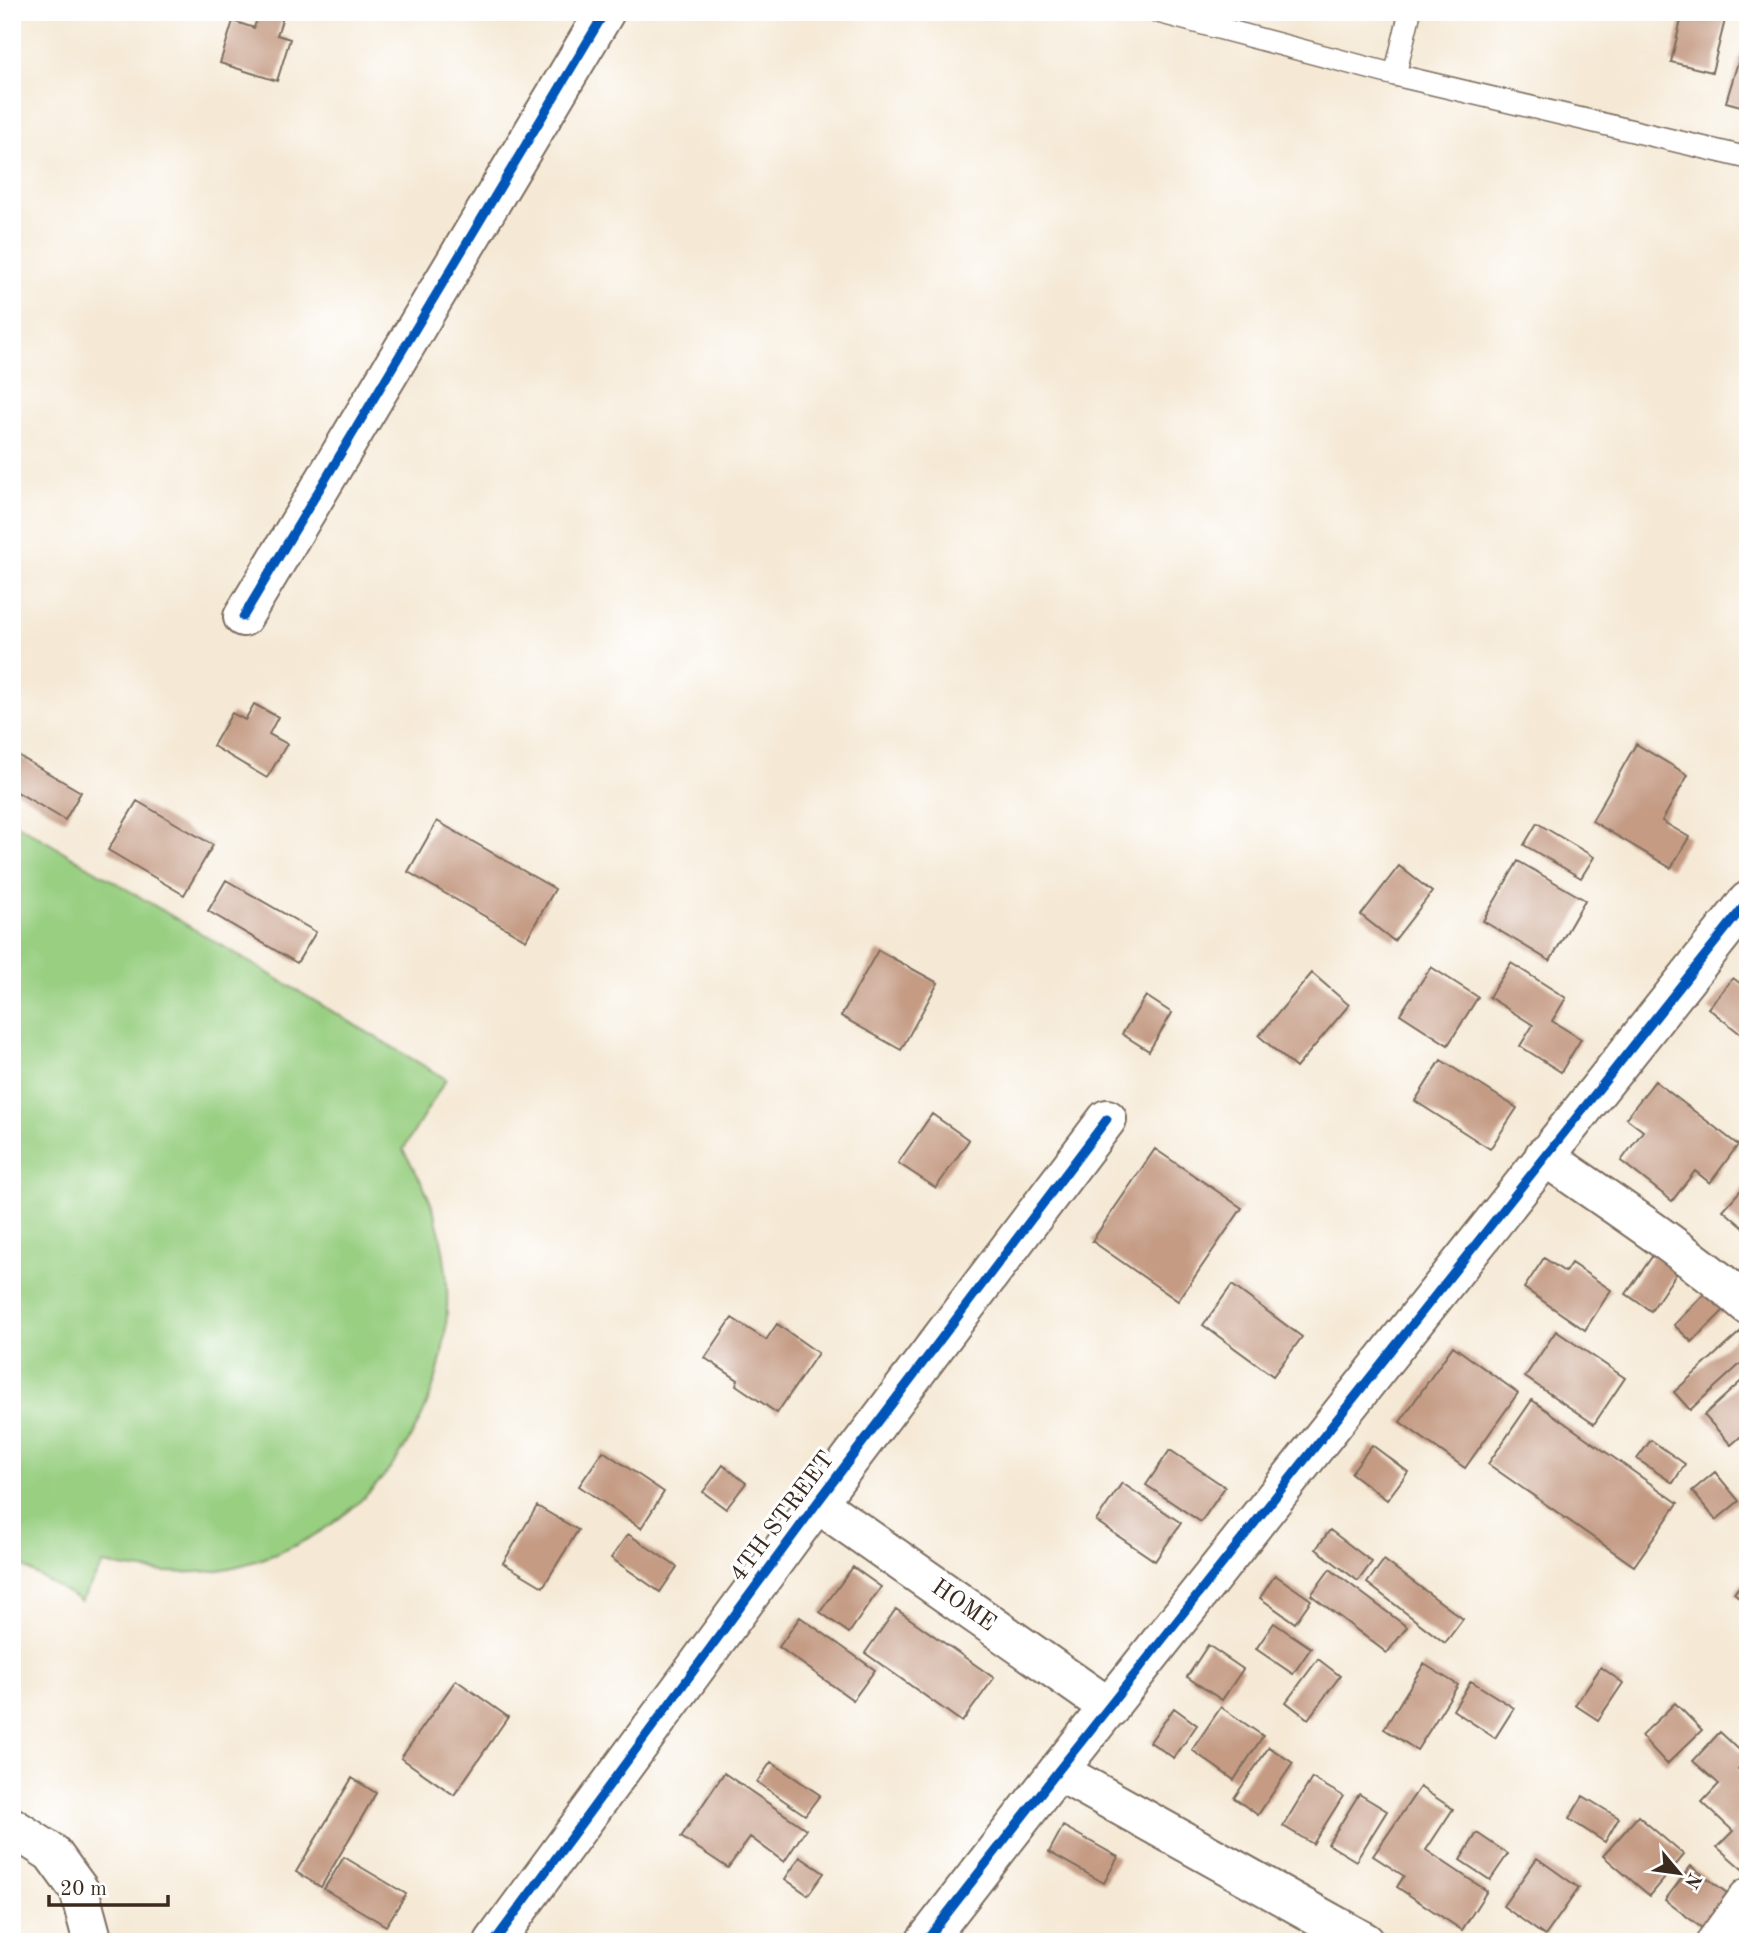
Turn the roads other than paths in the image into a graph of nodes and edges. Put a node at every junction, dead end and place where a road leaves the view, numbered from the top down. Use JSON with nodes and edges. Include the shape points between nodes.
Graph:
{"nodes":[{"id":1,"x":605,"y":12,"type":"edge"},
{"id":2,"x":1158,"y":12,"type":"edge"},
{"id":3,"x":1410,"y":12,"type":"edge"},
{"id":4,"x":1395,"y":75,"type":"junction"},
{"id":5,"x":1748,"y":158,"type":"edge"},
{"id":6,"x":243,"y":617,"type":"dead end"},
{"id":7,"x":1748,"y":901,"type":"edge"},
{"id":8,"x":1107,"y":1119,"type":"dead end"},
{"id":9,"x":1544,"y":1156,"type":"junction"},
{"id":10,"x":1748,"y":1305,"type":"edge"},
{"id":11,"x":817,"y":1503,"type":"junction"},
{"id":12,"x":1110,"y":1708,"type":"junction"},
{"id":13,"x":1058,"y":1771,"type":"junction"},
{"id":14,"x":12,"y":1827,"type":"edge"},
{"id":15,"x":1748,"y":1898,"type":"edge"},
{"id":16,"x":1355,"y":1939,"type":"edge"},
{"id":17,"x":93,"y":1942,"type":"edge"},
{"id":18,"x":494,"y":1942,"type":"edge"},
{"id":19,"x":925,"y":1942,"type":"edge"},
{"id":20,"x":1716,"y":1942,"type":"edge"}],
"edges":[{"from":1,"to":6,"type":"street"},
{"from":2,"to":4,"type":"lane"},
{"from":3,"to":4,"type":"lane"},
{"from":4,"to":5,"type":"lane"},
{"from":7,"to":9,"type":"street"},
{"from":8,"to":11,"type":"street","name":"4TH STREET"},
{"from":9,"to":10,"type":"street"},
{"from":9,"to":12,"type":"street"},
{"from":11,"to":12,"type":"street","name":"HOME"},
{"from":11,"to":18,"type":"street","name":"4TH STREET"},
{"from":12,"to":13,"type":"street"},
{"from":13,"to":16,"type":"street"},
{"from":13,"to":19,"type":"street"},
{"from":14,"to":17,"type":"street","via":[[52,1853],[79,1890]]},
{"from":15,"to":20,"type":"street"}]}
